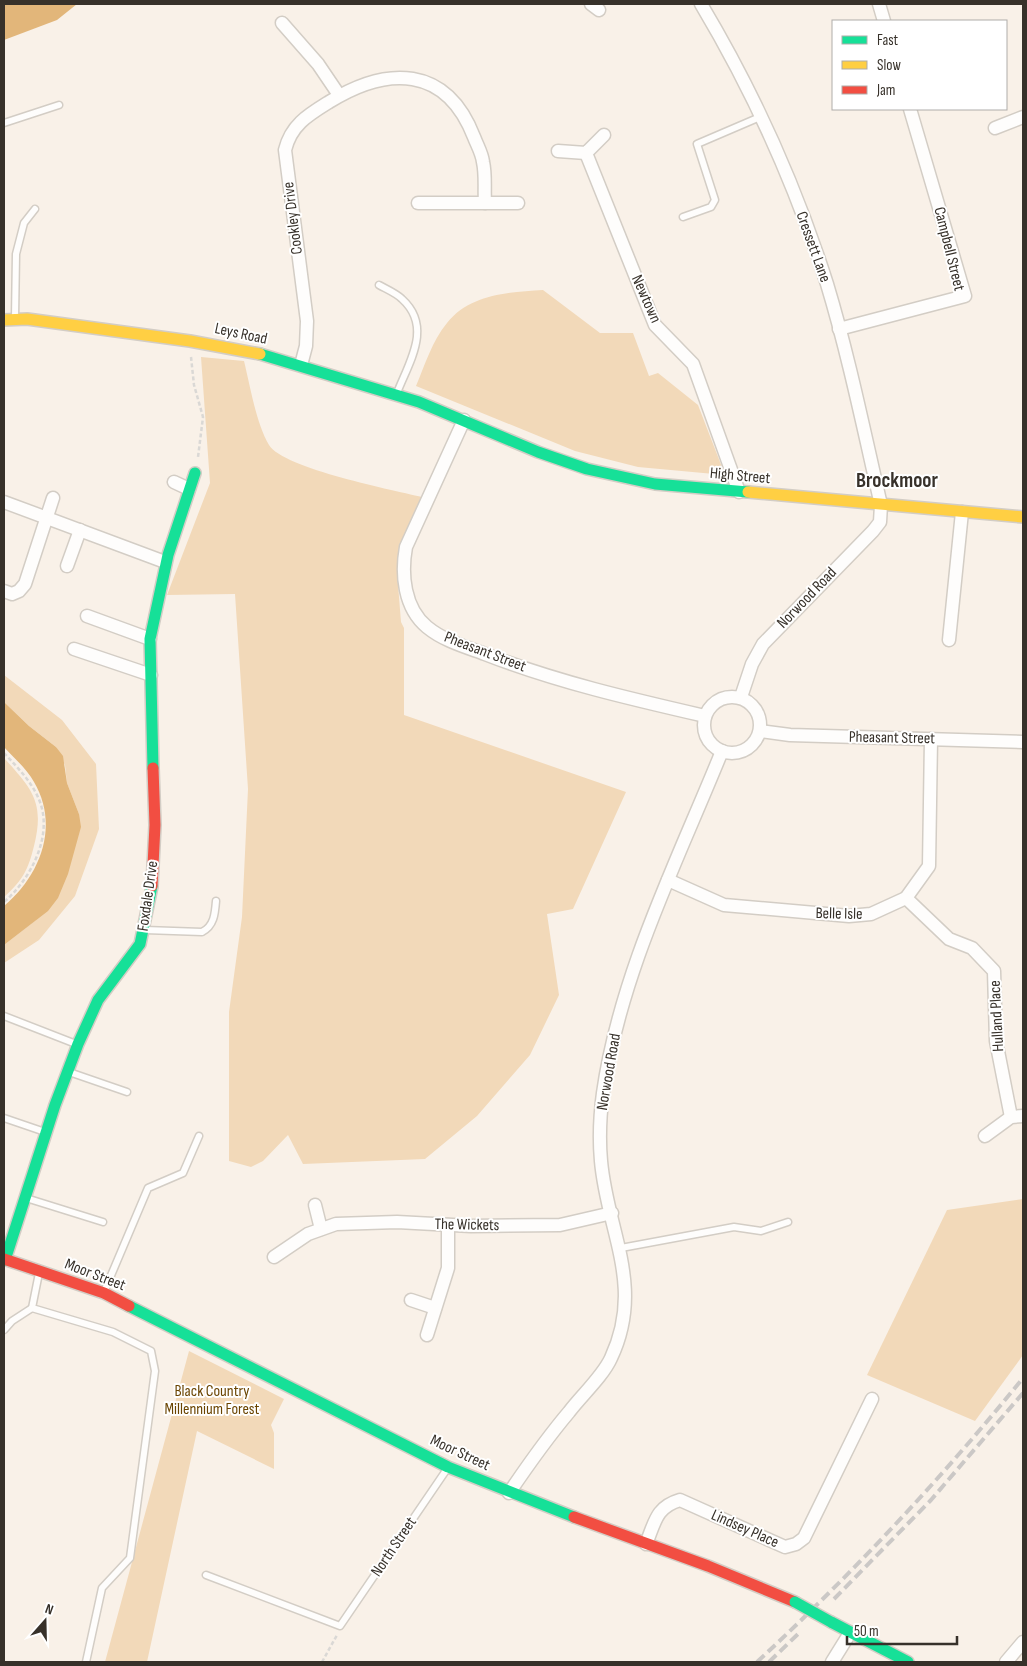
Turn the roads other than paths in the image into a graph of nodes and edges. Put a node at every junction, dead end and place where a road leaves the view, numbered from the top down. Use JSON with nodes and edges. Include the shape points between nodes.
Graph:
{"nodes":[{"id":1,"x":702,"y":4,"type":"edge"},
{"id":2,"x":879,"y":4,"type":"edge"},
{"id":3,"x":884,"y":20,"type":"edge"},
{"id":4,"x":282,"y":23,"type":"dead end"},
{"id":5,"x":339,"y":95,"type":"junction"},
{"id":6,"x":58,"y":105,"type":"dead end"},
{"id":7,"x":910,"y":110,"type":"edge"},
{"id":8,"x":760,"y":117,"type":"junction"},
{"id":9,"x":1023,"y":117,"type":"edge"},
{"id":10,"x":4,"y":122,"type":"edge"},
{"id":11,"x":995,"y":128,"type":"dead end"},
{"id":12,"x":604,"y":135,"type":"dead end"},
{"id":13,"x":558,"y":152,"type":"dead end"},
{"id":14,"x":586,"y":153,"type":"junction"},
{"id":15,"x":418,"y":203,"type":"dead end"},
{"id":16,"x":485,"y":203,"type":"junction"},
{"id":17,"x":518,"y":203,"type":"dead end"},
{"id":18,"x":36,"y":208,"type":"dead end"},
{"id":19,"x":683,"y":217,"type":"dead end"},
{"id":20,"x":379,"y":285,"type":"dead end"},
{"id":21,"x":9,"y":320,"type":"edge"},
{"id":22,"x":839,"y":328,"type":"junction"},
{"id":23,"x":301,"y":365,"type":"junction"},
{"id":24,"x":397,"y":394,"type":"junction"},
{"id":25,"x":464,"y":420,"type":"junction"},
{"id":26,"x":195,"y":473,"type":"road end"},
{"id":27,"x":174,"y":482,"type":"dead end"},
{"id":28,"x":189,"y":489,"type":"junction"},
{"id":29,"x":739,"y":492,"type":"junction"},
{"id":30,"x":53,"y":498,"type":"dead end"},
{"id":31,"x":4,"y":502,"type":"edge"},
{"id":32,"x":881,"y":505,"type":"junction"},
{"id":33,"x":962,"y":512,"type":"junction"},
{"id":34,"x":46,"y":517,"type":"junction"},
{"id":35,"x":1023,"y":517,"type":"edge"},
{"id":36,"x":80,"y":530,"type":"junction"},
{"id":37,"x":164,"y":562,"type":"junction"},
{"id":38,"x":67,"y":566,"type":"dead end"},
{"id":39,"x":4,"y":592,"type":"edge"},
{"id":40,"x":87,"y":616,"type":"dead end"},
{"id":41,"x":150,"y":639,"type":"junction"},
{"id":42,"x":949,"y":640,"type":"dead end"},
{"id":43,"x":74,"y":648,"type":"dead end"},
{"id":44,"x":151,"y":675,"type":"junction"},
{"id":45,"x":741,"y":697,"type":"junction"},
{"id":46,"x":705,"y":716,"type":"junction"},
{"id":47,"x":760,"y":731,"type":"junction"},
{"id":48,"x":931,"y":739,"type":"junction"},
{"id":49,"x":1023,"y":742,"type":"edge"},
{"id":50,"x":722,"y":751,"type":"junction"},
{"id":51,"x":668,"y":880,"type":"junction"},
{"id":52,"x":906,"y":898,"type":"junction"},
{"id":53,"x":216,"y":901,"type":"dead end"},
{"id":54,"x":144,"y":930,"type":"junction"},
{"id":55,"x":4,"y":1016,"type":"edge"},
{"id":56,"x":78,"y":1044,"type":"junction"},
{"id":57,"x":67,"y":1071,"type":"junction"},
{"id":58,"x":128,"y":1092,"type":"dead end"},
{"id":59,"x":1017,"y":1116,"type":"edge"},
{"id":60,"x":4,"y":1118,"type":"edge"},
{"id":61,"x":46,"y":1132,"type":"junction"},
{"id":62,"x":199,"y":1136,"type":"dead end"},
{"id":63,"x":984,"y":1136,"type":"dead end"},
{"id":64,"x":25,"y":1198,"type":"junction"},
{"id":65,"x":316,"y":1205,"type":"dead end"},
{"id":66,"x":612,"y":1213,"type":"junction"},
{"id":67,"x":103,"y":1222,"type":"dead end"},
{"id":68,"x":788,"y":1222,"type":"dead end"},
{"id":69,"x":448,"y":1225,"type":"junction"},
{"id":70,"x":322,"y":1229,"type":"junction"},
{"id":71,"x":620,"y":1248,"type":"junction"},
{"id":72,"x":274,"y":1257,"type":"dead end"},
{"id":73,"x":4,"y":1260,"type":"edge"},
{"id":74,"x":40,"y":1272,"type":"junction"},
{"id":75,"x":104,"y":1293,"type":"junction"},
{"id":76,"x":411,"y":1300,"type":"dead end"},
{"id":77,"x":32,"y":1308,"type":"junction"},
{"id":78,"x":435,"y":1308,"type":"junction"},
{"id":79,"x":4,"y":1330,"type":"edge"},
{"id":80,"x":427,"y":1335,"type":"dead end"},
{"id":81,"x":872,"y":1399,"type":"dead end"},
{"id":82,"x":448,"y":1467,"type":"junction"},
{"id":83,"x":509,"y":1493,"type":"junction"},
{"id":84,"x":646,"y":1544,"type":"junction"},
{"id":85,"x":206,"y":1575,"type":"dead end"},
{"id":86,"x":850,"y":1633,"type":"junction"},
{"id":87,"x":1023,"y":1642,"type":"edge"},
{"id":88,"x":86,"y":1662,"type":"edge"},
{"id":89,"x":832,"y":1662,"type":"edge"},
{"id":90,"x":908,"y":1662,"type":"edge"},
{"id":91,"x":1006,"y":1662,"type":"edge"}],
"edges":[{"from":1,"to":8,"type":"street","name":"Cressett Lane","via":[[729,51]]},
{"from":2,"to":3,"type":"street"},
{"from":4,"to":5,"type":"street","via":[[318,64]]},
{"from":5,"to":16,"type":"street","name":"Cookley Drive","via":[[384,78],[419,79],[436,85],[451,98],[468,122],[483,162]]},
{"from":5,"to":23,"type":"street","name":"Cookley Drive","via":[[305,117],[288,138],[285,150],[308,320]]},
{"from":6,"to":10,"type":"lane"},
{"from":7,"to":22,"type":"street","name":"Campbell Street","via":[[965,296]]},
{"from":8,"to":19,"type":"lane","via":[[697,144],[715,200],[711,207]]},
{"from":8,"to":22,"type":"street","name":"Cressett Lane","via":[[787,176]]},
{"from":9,"to":11,"type":"street"},
{"from":12,"to":14,"type":"street"},
{"from":13,"to":14,"type":"street"},
{"from":14,"to":29,"type":"street","name":"Newtown","via":[[655,325],[692,364]]},
{"from":15,"to":16,"type":"street"},
{"from":16,"to":17,"type":"street"},
{"from":18,"to":21,"type":"lane","via":[[24,224],[16,254]]},
{"from":20,"to":24,"type":"lane","via":[[403,299],[419,330]]},
{"from":21,"to":23,"type":"street","name":"Leys Road","via":[[27,319],[195,342]]},
{"from":22,"to":32,"type":"street","name":"Cressett Lane"},
{"from":23,"to":24,"type":"street","name":"Leys Road"},
{"from":24,"to":25,"type":"street","name":"Leys Road"},
{"from":25,"to":29,"type":"street","name":"High Street","via":[[587,469],[655,484]]},
{"from":25,"to":46,"type":"street","name":"Pheasant Street","via":[[406,547],[402,567],[404,584],[416,614],[426,627],[446,640],[509,663],[613,696]]},
{"from":26,"to":28,"type":"street","name":"Foxdale Drive"},
{"from":27,"to":28,"type":"street"},
{"from":28,"to":37,"type":"street","name":"Foxdale Drive"},
{"from":29,"to":32,"type":"street","name":"High Street"},
{"from":30,"to":34,"type":"street"},
{"from":31,"to":34,"type":"street"},
{"from":32,"to":33,"type":"street","name":"High Street"},
{"from":32,"to":45,"type":"street","name":"Norwood Road","via":[[880,522],[873,531],[762,644]]},
{"from":33,"to":35,"type":"street","name":"High Street"},
{"from":33,"to":42,"type":"street"},
{"from":34,"to":36,"type":"street"},
{"from":34,"to":39,"type":"street","via":[[25,584],[20,591]]},
{"from":36,"to":37,"type":"street"},
{"from":36,"to":38,"type":"street"},
{"from":37,"to":41,"type":"street","name":"Foxdale Drive"},
{"from":40,"to":41,"type":"street"},
{"from":41,"to":44,"type":"street","name":"Foxdale Drive"},
{"from":43,"to":44,"type":"street"},
{"from":44,"to":54,"type":"street","name":"Foxdale Drive","via":[[155,826],[153,881]]},
{"from":45,"to":46,"type":"street","via":[[720,699],[711,705]]},
{"from":45,"to":47,"type":"street","via":[[757,711]]},
{"from":46,"to":50,"type":"street","via":[[705,734],[711,744]]},
{"from":47,"to":48,"type":"street","name":"Pheasant Street","via":[[790,735]]},
{"from":47,"to":50,"type":"street","via":[[746,750]]},
{"from":48,"to":49,"type":"street","name":"Pheasant Street"},
{"from":48,"to":52,"type":"street","name":"Belle Isle","via":[[929,866]]},
{"from":50,"to":51,"type":"street","name":"Norwood Road"},
{"from":51,"to":52,"type":"street","name":"Belle Isle","via":[[724,904],[840,915],[871,914]]},
{"from":51,"to":66,"type":"street","name":"Norwood Road","via":[[621,1003],[603,1092],[601,1162]]},
{"from":52,"to":59,"type":"street","name":"Hulland Place","via":[[949,939],[972,948],[994,971],[996,1041],[1008,1109]]},
{"from":53,"to":54,"type":"lane","via":[[215,918],[208,930]]},
{"from":54,"to":56,"type":"street","name":"Foxdale Drive","via":[[140,944],[98,1000]]},
{"from":55,"to":56,"type":"lane"},
{"from":56,"to":57,"type":"street","name":"Foxdale Drive"},
{"from":57,"to":58,"type":"lane"},
{"from":57,"to":61,"type":"street","name":"Foxdale Drive"},
{"from":59,"to":63,"type":"street","name":"Hulland Place"},
{"from":60,"to":61,"type":"lane"},
{"from":61,"to":64,"type":"street","name":"Foxdale Drive"},
{"from":62,"to":75,"type":"lane","via":[[183,1173],[148,1188]]},
{"from":64,"to":67,"type":"lane"},
{"from":64,"to":73,"type":"street","name":"Foxdale Drive"},
{"from":65,"to":70,"type":"street"},
{"from":66,"to":69,"type":"street","name":"The Wickets","via":[[560,1225]]},
{"from":66,"to":71,"type":"street","name":"Norwood Road"},
{"from":68,"to":71,"type":"lane","via":[[761,1231],[734,1227]]},
{"from":69,"to":70,"type":"street","name":"The Wickets","via":[[389,1222],[336,1224]]},
{"from":69,"to":78,"type":"street","via":[[448,1268]]},
{"from":70,"to":72,"type":"street","name":"The Wickets","via":[[308,1234]]},
{"from":71,"to":83,"type":"street","name":"Norwood Road","via":[[625,1294],[622,1326],[610,1359]]},
{"from":73,"to":74,"type":"street","name":"Moor Street"},
{"from":74,"to":75,"type":"street","name":"Moor Street"},
{"from":74,"to":77,"type":"lane"},
{"from":75,"to":82,"type":"street","name":"Moor Street"},
{"from":76,"to":78,"type":"street"},
{"from":77,"to":79,"type":"lane"},
{"from":77,"to":88,"type":"lane","via":[[113,1332],[151,1351],[155,1371],[130,1558],[102,1588]]},
{"from":78,"to":80,"type":"street"},
{"from":81,"to":84,"type":"street","name":"Lindsey Place","via":[[804,1538],[796,1544],[785,1547],[680,1500],[661,1510]]},
{"from":82,"to":83,"type":"street","name":"Moor Street"},
{"from":82,"to":85,"type":"lane","name":"North Street","via":[[340,1626]]},
{"from":83,"to":84,"type":"street","name":"Moor Street"},
{"from":84,"to":86,"type":"street","name":"Moor Street","bridge":true,"via":[[795,1602]]},
{"from":86,"to":89,"type":"street"},
{"from":86,"to":90,"type":"street","name":"Moor Street"},
{"from":87,"to":91,"type":"street"}]}
